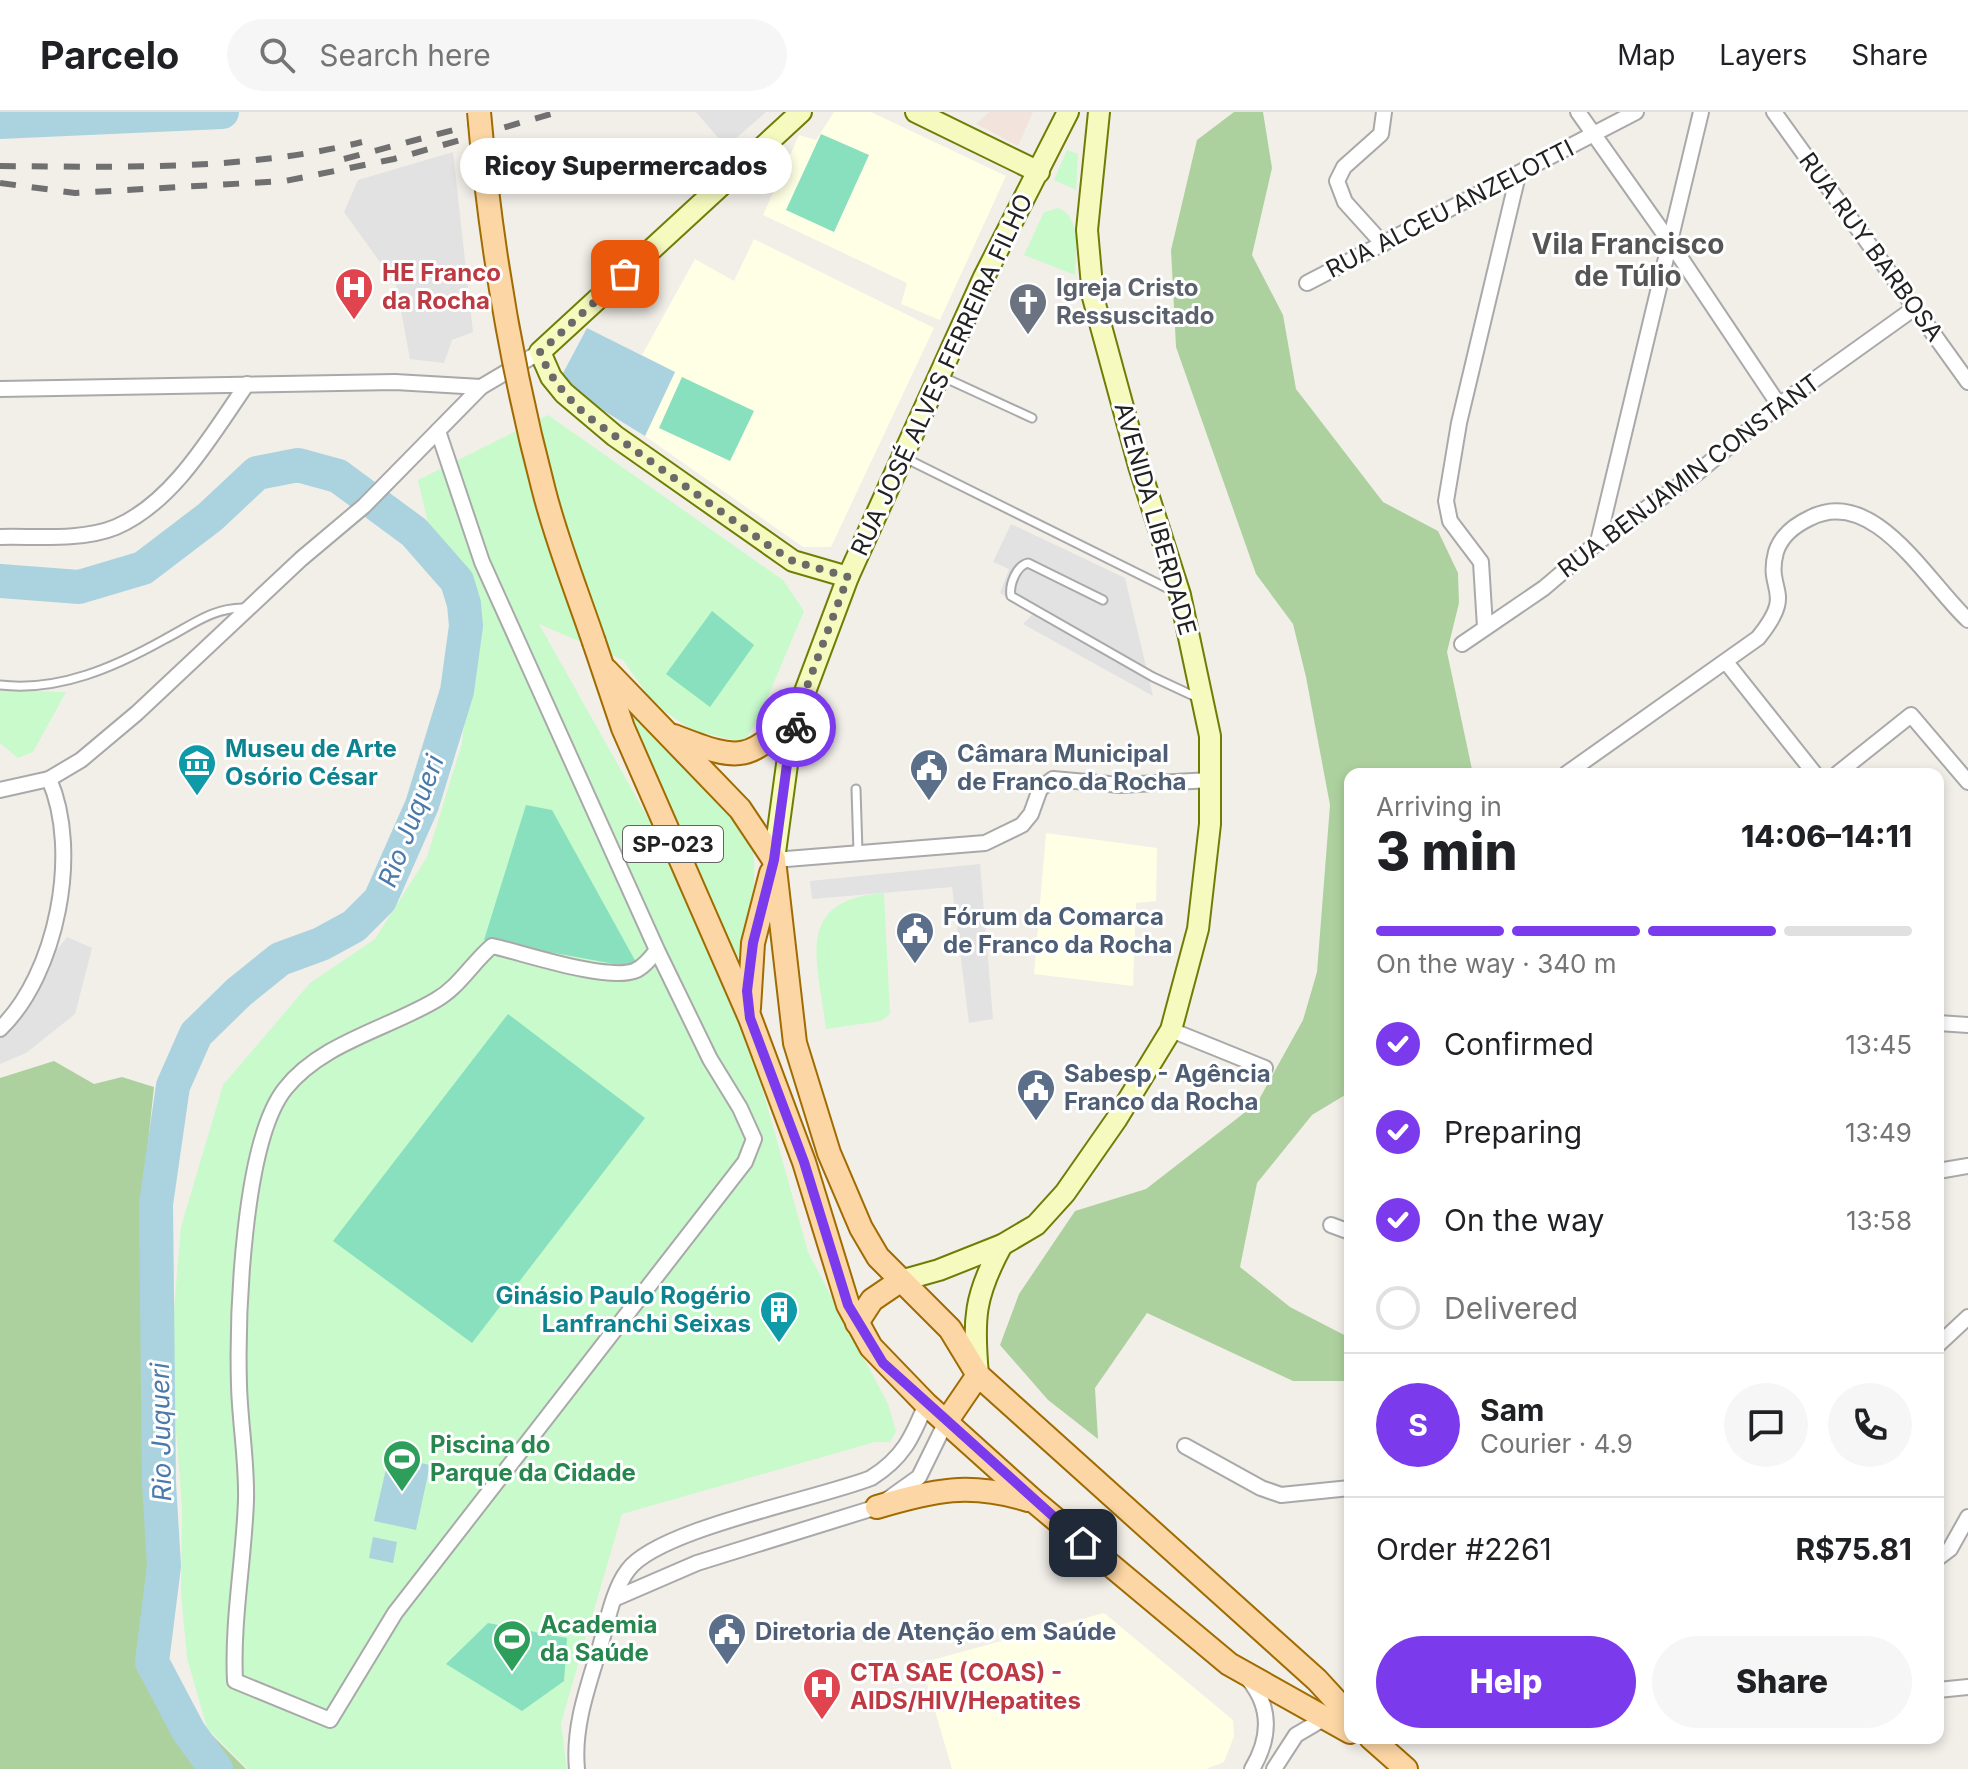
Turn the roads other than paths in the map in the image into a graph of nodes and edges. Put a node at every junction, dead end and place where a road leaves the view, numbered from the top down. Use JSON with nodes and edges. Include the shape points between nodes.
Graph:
{"nodes":[{"id":1,"x":479,"y":112,"type":"edge"},
{"id":2,"x":801,"y":112,"type":"edge"},
{"id":3,"x":916,"y":112,"type":"edge"},
{"id":4,"x":1068,"y":112,"type":"edge"},
{"id":5,"x":1099,"y":112,"type":"edge"},
{"id":6,"x":1384,"y":112,"type":"edge"},
{"id":7,"x":1578,"y":112,"type":"edge"},
{"id":8,"x":1636,"y":112,"type":"edge"},
{"id":9,"x":1701,"y":112,"type":"edge"},
{"id":10,"x":1774,"y":112,"type":"edge"},
{"id":11,"x":1594,"y":134,"type":"junction"},
{"id":12,"x":1039,"y":172,"type":"junction"},
{"id":13,"x":1518,"y":175,"type":"junction"},
{"id":14,"x":1383,"y":244,"type":"junction"},
{"id":15,"x":1672,"y":245,"type":"junction"},
{"id":16,"x":1307,"y":283,"type":"dead end"},
{"id":17,"x":1916,"y":307,"type":"junction"},
{"id":18,"x":540,"y":352,"type":"junction"},
{"id":19,"x":938,"y":375,"type":"junction"},
{"id":20,"x":1968,"y":382,"type":"edge"},
{"id":21,"x":247,"y":384,"type":"junction"},
{"id":22,"x":481,"y":387,"type":"junction"},
{"id":23,"x":0,"y":389,"type":"edge"},
{"id":24,"x":1779,"y":405,"type":"junction"},
{"id":25,"x":1032,"y":418,"type":"dead end"},
{"id":26,"x":438,"y":431,"type":"junction"},
{"id":27,"x":901,"y":456,"type":"junction"},
{"id":28,"x":0,"y":537,"type":"edge"},
{"id":29,"x":1598,"y":542,"type":"junction"},
{"id":30,"x":848,"y":577,"type":"junction"},
{"id":31,"x":1180,"y":595,"type":"junction"},
{"id":32,"x":1103,"y":600,"type":"dead end"},
{"id":33,"x":247,"y":608,"type":"junction"},
{"id":34,"x":1968,"y":620,"type":"edge"},
{"id":35,"x":1485,"y":627,"type":"junction"},
{"id":36,"x":1462,"y":644,"type":"dead end"},
{"id":37,"x":1726,"y":662,"type":"junction"},
{"id":38,"x":604,"y":668,"type":"junction"},
{"id":39,"x":0,"y":685,"type":"edge"},
{"id":40,"x":1200,"y":699,"type":"junction"},
{"id":41,"x":801,"y":709,"type":"junction"},
{"id":42,"x":666,"y":733,"type":"junction"},
{"id":43,"x":1575,"y":768,"type":"edge"},
{"id":44,"x":1810,"y":768,"type":"edge"},
{"id":45,"x":1845,"y":768,"type":"edge"},
{"id":46,"x":49,"y":779,"type":"junction"},
{"id":47,"x":1211,"y":780,"type":"junction"},
{"id":48,"x":1968,"y":782,"type":"edge"},
{"id":49,"x":856,"y":789,"type":"dead end"},
{"id":50,"x":0,"y":790,"type":"edge"},
{"id":51,"x":858,"y":852,"type":"junction"},
{"id":52,"x":774,"y":860,"type":"junction"},
{"id":53,"x":657,"y":950,"type":"junction"},
{"id":54,"x":750,"y":1018,"type":"junction"},
{"id":55,"x":1944,"y":1023,"type":"edge"},
{"id":56,"x":1968,"y":1025,"type":"edge"},
{"id":57,"x":0,"y":1029,"type":"edge"},
{"id":58,"x":1171,"y":1030,"type":"junction"},
{"id":59,"x":1265,"y":1068,"type":"dead end"},
{"id":60,"x":1968,"y":1166,"type":"edge"},
{"id":61,"x":1944,"y":1170,"type":"edge"},
{"id":62,"x":1331,"y":1225,"type":"dead end"},
{"id":63,"x":1344,"y":1230,"type":"edge"},
{"id":64,"x":1002,"y":1245,"type":"junction"},
{"id":65,"x":900,"y":1281,"type":"junction"},
{"id":66,"x":1968,"y":1317,"type":"edge"},
{"id":67,"x":857,"y":1323,"type":"junction"},
{"id":68,"x":1944,"y":1339,"type":"edge"},
{"id":69,"x":978,"y":1375,"type":"junction"},
{"id":70,"x":926,"y":1404,"type":"junction"},
{"id":71,"x":946,"y":1422,"type":"junction"},
{"id":72,"x":1185,"y":1446,"type":"dead end"},
{"id":73,"x":1344,"y":1489,"type":"edge"},
{"id":74,"x":1035,"y":1502,"type":"junction"},
{"id":75,"x":877,"y":1507,"type":"junction"},
{"id":76,"x":1968,"y":1517,"type":"edge"},
{"id":77,"x":1944,"y":1554,"type":"edge"},
{"id":78,"x":616,"y":1598,"type":"junction"},
{"id":79,"x":1240,"y":1671,"type":"junction"},
{"id":80,"x":1968,"y":1687,"type":"edge"},
{"id":81,"x":1944,"y":1689,"type":"edge"},
{"id":82,"x":1344,"y":1709,"type":"edge"},
{"id":83,"x":1325,"y":1718,"type":"junction"},
{"id":84,"x":1344,"y":1729,"type":"edge"},
{"id":85,"x":1375,"y":1744,"type":"edge"},
{"id":86,"x":577,"y":1769,"type":"edge"},
{"id":87,"x":1252,"y":1769,"type":"edge"},
{"id":88,"x":1274,"y":1769,"type":"edge"},
{"id":89,"x":1406,"y":1769,"type":"edge"}],
"edges":[{"from":1,"to":38,"type":"main road","number":"SP-023","bridge":true,"via":[[495,268],[510,347],[545,494]]},
{"from":2,"to":18,"type":"main road"},
{"from":3,"to":12,"type":"main road"},
{"from":4,"to":12,"type":"main road","name":"RUA JOSÉ ALVES FERREIRA FILHO","number":"SP-023"},
{"from":5,"to":31,"type":"main road","name":"AVENIDA LIBERDADE","via":[[1089,193],[1091,283],[1139,466]]},
{"from":6,"to":14,"type":"street","via":[[1381,134],[1344,167],[1337,181],[1345,202]]},
{"from":7,"to":11,"type":"street"},
{"from":8,"to":11,"type":"street","name":"RUA ALCEU ANZELOTTI"},
{"from":9,"to":15,"type":"street"},
{"from":10,"to":17,"type":"street","name":"RUA RUY BARBOSA"},
{"from":11,"to":13,"type":"street","name":"RUA ALCEU ANZELOTTI"},
{"from":11,"to":15,"type":"street"},
{"from":12,"to":19,"type":"main road","name":"RUA JOSÉ ALVES FERREIRA FILHO","number":"SP-023"},
{"from":13,"to":14,"type":"street","name":"RUA ALCEU ANZELOTTI"},
{"from":13,"to":35,"type":"street","via":[[1459,423],[1446,501],[1450,521],[1481,562]]},
{"from":14,"to":16,"type":"street","name":"RUA ALCEU ANZELOTTI"},
{"from":15,"to":24,"type":"street"},
{"from":15,"to":29,"type":"street"},
{"from":17,"to":20,"type":"street","name":"RUA RUY BARBOSA"},
{"from":17,"to":24,"type":"street","name":"RUA BENJAMIN CONSTANT"},
{"from":18,"to":22,"type":"street"},
{"from":18,"to":30,"type":"main road","via":[[564,393],[605,430],[793,561]]},
{"from":19,"to":25,"type":"lane"},
{"from":19,"to":27,"type":"main road","name":"RUA JOSÉ ALVES FERREIRA FILHO","number":"SP-023"},
{"from":21,"to":22,"type":"street"},
{"from":21,"to":23,"type":"street"},
{"from":21,"to":28,"type":"street","via":[[170,488],[116,527]]},
{"from":22,"to":26,"type":"street"},
{"from":24,"to":29,"type":"street","name":"RUA BENJAMIN CONSTANT","via":[[1697,473]]},
{"from":26,"to":33,"type":"street"},
{"from":26,"to":53,"type":"street","via":[[482,562]]},
{"from":27,"to":30,"type":"main road","name":"RUA JOSÉ ALVES FERREIRA FILHO","number":"SP-023"},
{"from":27,"to":31,"type":"lane"},
{"from":29,"to":35,"type":"street","name":"RUA BENJAMIN CONSTANT","via":[[1544,588]]},
{"from":30,"to":41,"type":"main road","name":"RUA JOSÉ ALVES FERREIRA FILHO","number":"SP-023"},
{"from":31,"to":40,"type":"main road","name":"AVENIDA LIBERDADE"},
{"from":32,"to":40,"type":"lane","via":[[1028,563],[1019,569],[1010,591]]},
{"from":33,"to":39,"type":"lane","via":[[210,613],[121,663],[58,683]]},
{"from":33,"to":46,"type":"street","via":[[137,713]]},
{"from":34,"to":37,"type":"street","via":[[1891,536],[1865,516],[1825,510],[1784,536],[1775,559],[1780,598],[1775,618]]},
{"from":35,"to":36,"type":"street","name":"RUA BENJAMIN CONSTANT"},
{"from":37,"to":43,"type":"street"},
{"from":37,"to":44,"type":"street"},
{"from":38,"to":42,"type":"main road","number":"SP-023"},
{"from":38,"to":54,"type":"main road","number":"SP-023","via":[[623,728]]},
{"from":40,"to":47,"type":"main road","name":"AVENIDA LIBERDADE","via":[[1210,736]]},
{"from":41,"to":42,"type":"main road","via":[[769,741],[739,755],[722,755]]},
{"from":41,"to":52,"type":"main road","name":"RUA JOSÉ ALVES FERREIRA FILHO","number":"SP-023","via":[[788,757]]},
{"from":42,"to":52,"type":"main road","number":"SP-023","via":[[740,809]]},
{"from":45,"to":48,"type":"street","via":[[1911,715]]},
{"from":46,"to":50,"type":"street"},
{"from":46,"to":57,"type":"street","via":[[59,801],[61,844],[52,933],[38,978]]},
{"from":47,"to":51,"type":"street","via":[[1120,785],[1053,779],[1040,789],[1022,825],[985,843]]},
{"from":47,"to":58,"type":"main road","name":"AVENIDA LIBERDADE","via":[[1198,929]]},
{"from":49,"to":51,"type":"lane"},
{"from":51,"to":52,"type":"street"},
{"from":52,"to":54,"type":"main road","via":[[753,943],[747,991]]},
{"from":52,"to":65,"type":"main road","name":"RUA JOSÉ ALVES FERREIRA FILHO","number":"SP-023","via":[[787,995],[807,1090],[861,1228]]},
{"from":53,"to":53,"type":"street","via":[[642,967],[622,973],[492,946],[437,1000],[334,1050],[284,1091],[256,1152],[244,1273],[239,1382],[246,1496],[235,1681],[330,1720],[395,1613],[745,1162],[754,1139]]},
{"from":54,"to":67,"type":"main road","number":"SP-023"},
{"from":55,"to":56,"type":"street"},
{"from":58,"to":59,"type":"street"},
{"from":58,"to":64,"type":"main road","name":"AVENIDA LIBERDADE","via":[[1065,1193],[1036,1225]]},
{"from":60,"to":61,"type":"street"},
{"from":62,"to":63,"type":"street"},
{"from":64,"to":65,"type":"main road","name":"AVENIDA LIBERDADE"},
{"from":64,"to":69,"type":"main road","via":[[984,1281],[973,1323]]},
{"from":65,"to":67,"type":"main road","via":[[872,1300]]},
{"from":65,"to":69,"type":"main road","number":"SP-023","via":[[950,1329]]},
{"from":66,"to":68,"type":"street"},
{"from":67,"to":70,"type":"main road","number":"SP-023","via":[[883,1363]]},
{"from":69,"to":71,"type":"main road"},
{"from":69,"to":82,"type":"main road","number":"SP-023"},
{"from":70,"to":71,"type":"main road","number":"SP-023"},
{"from":70,"to":78,"type":"street","via":[[894,1464],[871,1478],[651,1550],[626,1572]]},
{"from":71,"to":74,"type":"main road","number":"SP-023"},
{"from":71,"to":75,"type":"street","via":[[919,1477]]},
{"from":72,"to":73,"type":"street","via":[[1281,1495]]},
{"from":74,"to":75,"type":"main road","via":[[967,1488],[927,1492]]},
{"from":74,"to":79,"type":"main road","number":"SP-023"},
{"from":75,"to":78,"type":"street","via":[[686,1567]]},
{"from":76,"to":77,"type":"street"},
{"from":78,"to":86,"type":"street","via":[[576,1736]]},
{"from":79,"to":83,"type":"main road","number":"SP-023"},
{"from":79,"to":87,"type":"street","via":[[1266,1707],[1265,1741]]},
{"from":80,"to":81,"type":"street"},
{"from":83,"to":84,"type":"main road","number":"SP-023"},
{"from":83,"to":88,"type":"street","via":[[1289,1742]]},
{"from":85,"to":89,"type":"main road"}]}
